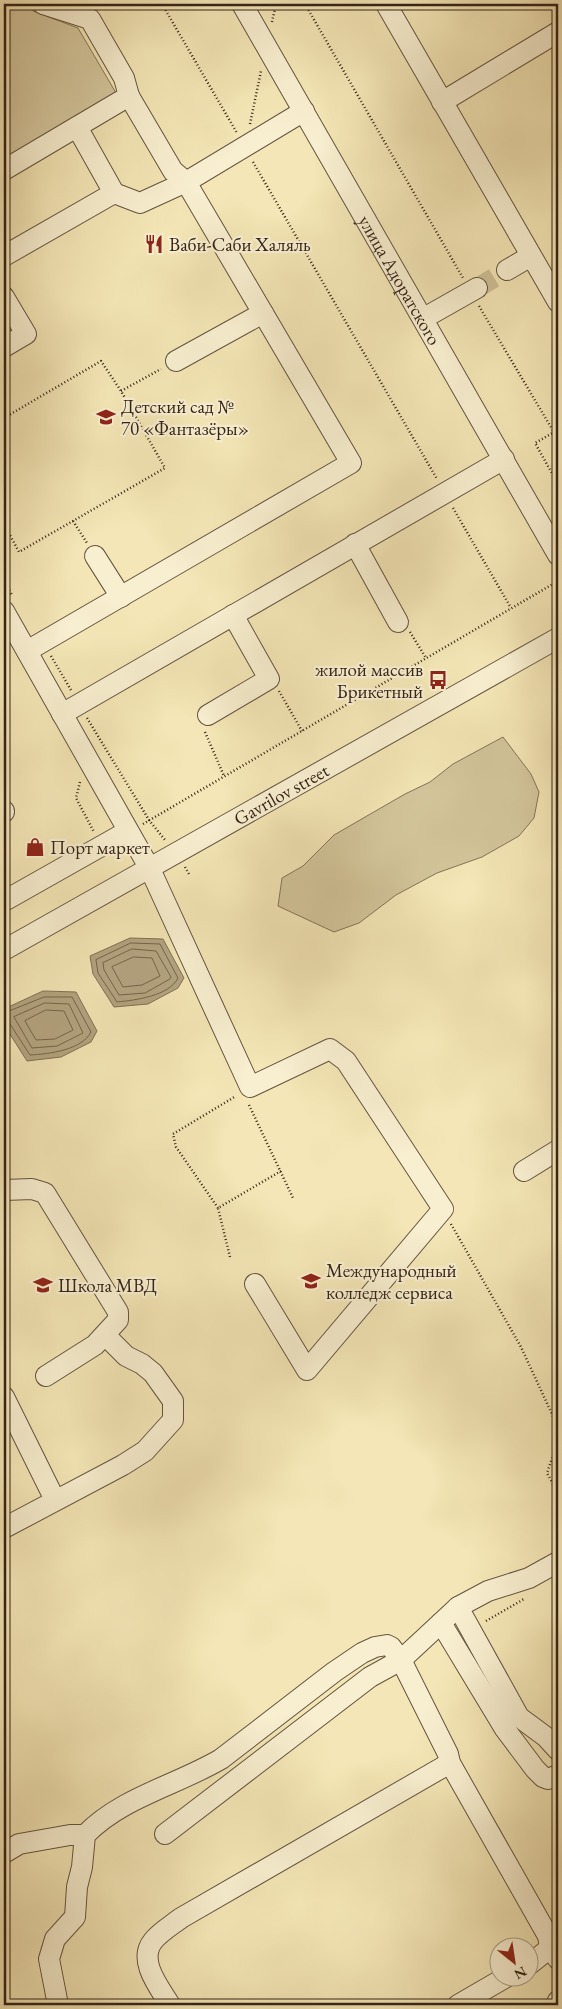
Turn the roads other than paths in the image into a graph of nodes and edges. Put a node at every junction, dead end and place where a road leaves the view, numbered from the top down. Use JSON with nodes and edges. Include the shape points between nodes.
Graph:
{"nodes":[{"id":1,"x":43,"y":4,"type":"edge"},
{"id":2,"x":242,"y":4,"type":"edge"},
{"id":3,"x":386,"y":4,"type":"edge"},
{"id":4,"x":558,"y":32,"type":"edge"},
{"id":5,"x":129,"y":96,"type":"junction"},
{"id":6,"x":442,"y":102,"type":"junction"},
{"id":7,"x":304,"y":111,"type":"junction"},
{"id":8,"x":77,"y":127,"type":"junction"},
{"id":9,"x":4,"y":170,"type":"edge"},
{"id":10,"x":186,"y":182,"type":"junction"},
{"id":11,"x":114,"y":193,"type":"junction"},
{"id":12,"x":4,"y":256,"type":"edge"},
{"id":13,"x":531,"y":256,"type":"junction"},
{"id":14,"x":507,"y":270,"type":"tunnel mouth"},
{"id":15,"x":474,"y":290,"type":"tunnel mouth"},
{"id":16,"x":4,"y":298,"type":"edge"},
{"id":17,"x":558,"y":302,"type":"edge"},
{"id":18,"x":263,"y":313,"type":"junction"},
{"id":19,"x":424,"y":318,"type":"junction"},
{"id":20,"x":4,"y":347,"type":"edge"},
{"id":21,"x":176,"y":361,"type":"road end"},
{"id":22,"x":504,"y":459,"type":"junction"},
{"id":23,"x":355,"y":544,"type":"junction"},
{"id":24,"x":558,"y":555,"type":"edge"},
{"id":25,"x":95,"y":556,"type":"road end"},
{"id":26,"x":121,"y":597,"type":"junction"},
{"id":27,"x":9,"y":606,"type":"edge"},
{"id":28,"x":232,"y":615,"type":"junction"},
{"id":29,"x":398,"y":622,"type":"road end"},
{"id":30,"x":558,"y":638,"type":"edge"},
{"id":31,"x":35,"y":647,"type":"junction"},
{"id":32,"x":70,"y":709,"type":"junction"},
{"id":33,"x":208,"y":715,"type":"road end"},
{"id":34,"x":128,"y":832,"type":"junction"},
{"id":35,"x":150,"y":869,"type":"junction"},
{"id":36,"x":4,"y":902,"type":"edge"},
{"id":37,"x":4,"y":950,"type":"edge"},
{"id":38,"x":558,"y":1150,"type":"edge"},
{"id":39,"x":524,"y":1171,"type":"dead end"},
{"id":40,"x":4,"y":1190,"type":"edge"},
{"id":41,"x":255,"y":1284,"type":"dead end"},
{"id":42,"x":105,"y":1335,"type":"junction"},
{"id":43,"x":46,"y":1376,"type":"dead end"},
{"id":44,"x":4,"y":1397,"type":"edge"},
{"id":45,"x":55,"y":1500,"type":"junction"},
{"id":46,"x":4,"y":1528,"type":"edge"},
{"id":47,"x":558,"y":1562,"type":"edge"},
{"id":48,"x":458,"y":1607,"type":"junction"},
{"id":49,"x":441,"y":1623,"type":"junction"},
{"id":50,"x":401,"y":1660,"type":"junction"},
{"id":51,"x":558,"y":1750,"type":"edge"},
{"id":52,"x":450,"y":1763,"type":"junction"},
{"id":53,"x":558,"y":1775,"type":"edge"},
{"id":54,"x":165,"y":1834,"type":"dead end"},
{"id":55,"x":84,"y":1835,"type":"junction"},
{"id":56,"x":9,"y":1844,"type":"edge"},
{"id":57,"x":554,"y":1953,"type":"edge"},
{"id":58,"x":540,"y":1959,"type":"edge"},
{"id":59,"x":491,"y":1986,"type":"edge"},
{"id":60,"x":558,"y":2001,"type":"edge"},
{"id":61,"x":58,"y":2005,"type":"edge"},
{"id":62,"x":170,"y":2005,"type":"edge"},
{"id":63,"x":458,"y":2005,"type":"edge"},
{"id":64,"x":556,"y":2005,"type":"edge"}],
"edges":[{"from":1,"to":5,"type":"street","via":[[90,18],[124,78]]},
{"from":2,"to":7,"type":"street","name":"улица Адоратского"},
{"from":3,"to":6,"type":"street"},
{"from":4,"to":6,"type":"street"},
{"from":5,"to":8,"type":"street"},
{"from":5,"to":10,"type":"street","via":[[174,171]]},
{"from":6,"to":13,"type":"street"},
{"from":7,"to":10,"type":"street"},
{"from":7,"to":19,"type":"street","name":"улица Адоратского"},
{"from":8,"to":9,"type":"street"},
{"from":8,"to":11,"type":"street"},
{"from":10,"to":11,"type":"street","via":[[140,203]]},
{"from":10,"to":18,"type":"street"},
{"from":11,"to":12,"type":"street"},
{"from":13,"to":14,"type":"street"},
{"from":13,"to":17,"type":"street"},
{"from":15,"to":19,"type":"street"},
{"from":16,"to":20,"type":"street","via":[[26,334]]},
{"from":18,"to":21,"type":"street"},
{"from":18,"to":26,"type":"street","via":[[352,463]]},
{"from":19,"to":22,"type":"street","name":"улица Адоратского"},
{"from":22,"to":23,"type":"street"},
{"from":22,"to":24,"type":"street","name":"улица Адоратского"},
{"from":23,"to":28,"type":"street"},
{"from":23,"to":29,"type":"street"},
{"from":25,"to":26,"type":"street"},
{"from":26,"to":31,"type":"street"},
{"from":27,"to":31,"type":"street"},
{"from":28,"to":32,"type":"street"},
{"from":28,"to":33,"type":"street","via":[[269,679]]},
{"from":30,"to":35,"type":"street","name":"Gavrilov street"},
{"from":31,"to":32,"type":"street"},
{"from":32,"to":34,"type":"street","via":[[86,758]]},
{"from":34,"to":35,"type":"street"},
{"from":34,"to":36,"type":"street"},
{"from":35,"to":37,"type":"street","name":"Gavrilov street"},
{"from":35,"to":41,"type":"street","via":[[250,1087],[330,1049],[346,1061],[443,1210],[307,1370]]},
{"from":38,"to":39,"type":"street"},
{"from":40,"to":42,"type":"street","via":[[32,1188],[45,1193],[118,1312],[118,1320]]},
{"from":42,"to":43,"type":"street"},
{"from":42,"to":45,"type":"street","via":[[126,1356],[153,1373],[173,1401],[174,1420],[145,1451]]},
{"from":44,"to":45,"type":"street"},
{"from":45,"to":46,"type":"street"},
{"from":47,"to":48,"type":"street","via":[[529,1578],[488,1591]]},
{"from":48,"to":49,"type":"street"},
{"from":48,"to":51,"type":"street","via":[[519,1717]]},
{"from":49,"to":50,"type":"street"},
{"from":49,"to":53,"type":"street","via":[[505,1729],[535,1769],[548,1779]]},
{"from":50,"to":52,"type":"street"},
{"from":50,"to":54,"type":"street","via":[[370,1677]]},
{"from":50,"to":55,"type":"street","via":[[387,1645],[356,1657],[221,1759],[132,1801]]},
{"from":52,"to":57,"type":"street","via":[[548,1936]]},
{"from":52,"to":62,"type":"street","via":[[180,1918],[154,1939],[147,1961]]},
{"from":55,"to":56,"type":"street"},
{"from":55,"to":61,"type":"street","via":[[75,1917],[55,1939],[49,1958]]},
{"from":57,"to":58,"type":"street"},
{"from":59,"to":63,"type":"street"},
{"from":60,"to":64,"type":"street"}]}
